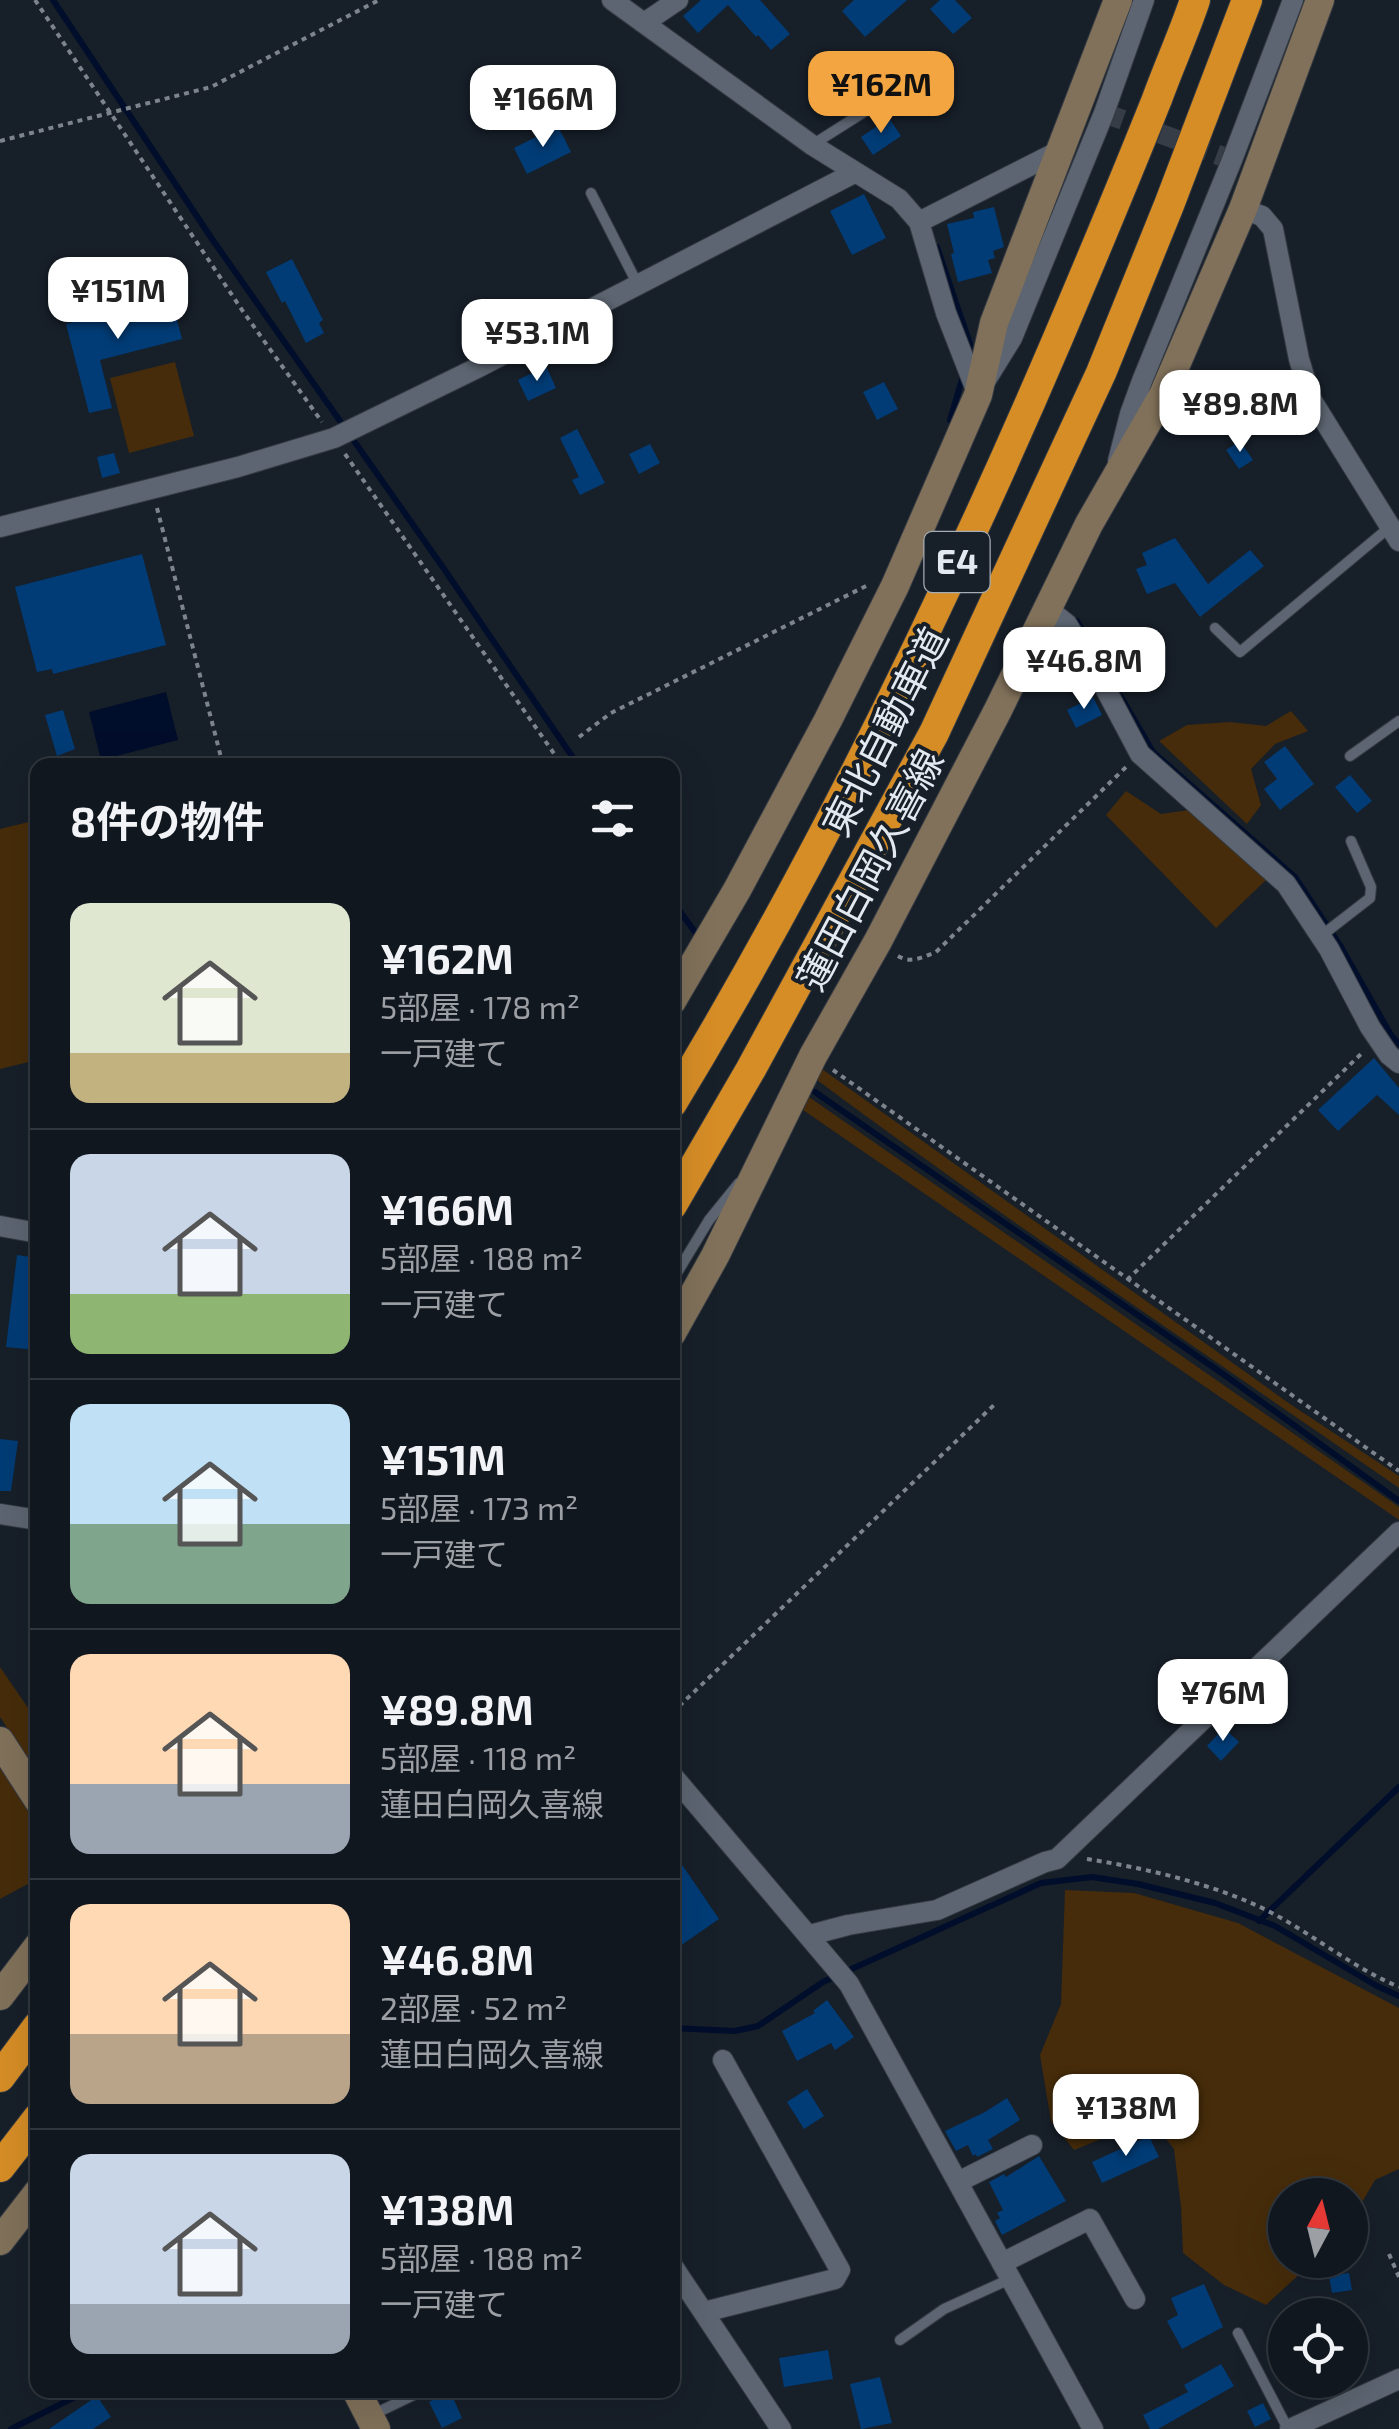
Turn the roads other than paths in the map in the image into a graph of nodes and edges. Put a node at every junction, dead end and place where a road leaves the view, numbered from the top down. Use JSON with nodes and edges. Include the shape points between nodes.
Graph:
{"nodes":[{"id":1,"x":612,"y":0,"type":"edge"},
{"id":2,"x":678,"y":0,"type":"edge"},
{"id":3,"x":1118,"y":0,"type":"edge"},
{"id":4,"x":1144,"y":0,"type":"edge"},
{"id":5,"x":1195,"y":0,"type":"edge"},
{"id":6,"x":1247,"y":0,"type":"edge"},
{"id":7,"x":1293,"y":0,"type":"edge"},
{"id":8,"x":1323,"y":0,"type":"edge"},
{"id":9,"x":644,"y":23,"type":"junction"},
{"id":10,"x":883,"y":100,"type":"dead end"},
{"id":11,"x":812,"y":145,"type":"junction"},
{"id":12,"x":1059,"y":151,"type":"junction"},
{"id":13,"x":854,"y":173,"type":"junction"},
{"id":14,"x":591,"y":193,"type":"dead end"},
{"id":15,"x":1243,"y":209,"type":"junction"},
{"id":16,"x":919,"y":222,"type":"junction"},
{"id":17,"x":638,"y":285,"type":"junction"},
{"id":18,"x":978,"y":395,"type":"junction"},
{"id":19,"x":1112,"y":481,"type":"junction"},
{"id":20,"x":0,"y":527,"type":"edge"},
{"id":21,"x":1395,"y":534,"type":"edge"},
{"id":22,"x":1047,"y":608,"type":"junction"},
{"id":23,"x":1215,"y":628,"type":"dead end"},
{"id":24,"x":1142,"y":650,"type":"dead end"},
{"id":25,"x":1105,"y":688,"type":"junction"},
{"id":26,"x":1399,"y":722,"type":"edge"},
{"id":27,"x":1350,"y":756,"type":"dead end"},
{"id":28,"x":1351,"y":841,"type":"dead end"},
{"id":29,"x":1321,"y":936,"type":"junction"},
{"id":30,"x":680,"y":987,"type":"edge"},
{"id":31,"x":1399,"y":1063,"type":"edge"},
{"id":32,"x":680,"y":1090,"type":"edge"},
{"id":33,"x":758,"y":1165,"type":"junction"},
{"id":34,"x":680,"y":1191,"type":"edge"},
{"id":35,"x":0,"y":1226,"type":"edge"},
{"id":36,"x":30,"y":1232,"type":"edge"},
{"id":37,"x":680,"y":1268,"type":"edge"},
{"id":38,"x":680,"y":1319,"type":"edge"},
{"id":39,"x":0,"y":1514,"type":"edge"},
{"id":40,"x":30,"y":1519,"type":"edge"},
{"id":41,"x":1399,"y":1532,"type":"edge"},
{"id":42,"x":0,"y":1741,"type":"edge"},
{"id":43,"x":680,"y":1783,"type":"edge"},
{"id":44,"x":30,"y":1788,"type":"edge"},
{"id":45,"x":810,"y":1936,"type":"junction"},
{"id":46,"x":30,"y":1957,"type":"edge"},
{"id":47,"x":0,"y":1996,"type":"edge"},
{"id":48,"x":30,"y":2037,"type":"edge"},
{"id":49,"x":724,"y":2060,"type":"dead end"},
{"id":50,"x":0,"y":2077,"type":"edge"},
{"id":51,"x":30,"y":2128,"type":"edge"},
{"id":52,"x":1032,"y":2145,"type":"dead end"},
{"id":53,"x":0,"y":2166,"type":"edge"},
{"id":54,"x":958,"y":2182,"type":"junction"},
{"id":55,"x":30,"y":2202,"type":"edge"},
{"id":56,"x":0,"y":2241,"type":"edge"},
{"id":57,"x":1006,"y":2271,"type":"junction"},
{"id":58,"x":680,"y":2277,"type":"edge"},
{"id":59,"x":1135,"y":2299,"type":"dead end"},
{"id":60,"x":704,"y":2312,"type":"junction"},
{"id":61,"x":1238,"y":2333,"type":"dead end"},
{"id":62,"x":900,"y":2340,"type":"dead end"},
{"id":63,"x":1399,"y":2380,"type":"edge"},
{"id":64,"x":360,"y":2398,"type":"edge"},
{"id":65,"x":411,"y":2398,"type":"edge"},
{"id":66,"x":373,"y":2422,"type":"edge"},
{"id":67,"x":781,"y":2429,"type":"edge"},
{"id":68,"x":1092,"y":2429,"type":"edge"},
{"id":69,"x":1289,"y":2429,"type":"edge"}],
"edges":[{"from":1,"to":9,"type":"street"},
{"from":2,"to":9,"type":"street"},
{"from":3,"to":12,"type":"main road"},
{"from":4,"to":18,"type":"street","via":[[1012,338]]},
{"from":5,"to":32,"type":"highway","name":"東北自動車道","number":"E4","via":[[1110,217],[939,601],[795,886]]},
{"from":6,"to":34,"type":"highway","name":"東北自動車道","number":"E4","via":[[1101,373],[934,733]]},
{"from":7,"to":19,"type":"street","via":[[1142,381]]},
{"from":8,"to":15,"type":"main road","name":"蓮田白岡久喜線"},
{"from":9,"to":11,"type":"street"},
{"from":10,"to":11,"type":"lane"},
{"from":11,"to":13,"type":"street"},
{"from":12,"to":16,"type":"street"},
{"from":12,"to":18,"type":"main road","via":[[994,323]]},
{"from":13,"to":16,"type":"street","via":[[899,199]]},
{"from":13,"to":17,"type":"street"},
{"from":14,"to":17,"type":"lane"},
{"from":15,"to":19,"type":"main road","name":"蓮田白岡久喜線","via":[[1163,396]]},
{"from":15,"to":21,"type":"street","via":[[1273,229],[1311,398]]},
{"from":16,"to":18,"type":"street"},
{"from":17,"to":20,"type":"street","via":[[334,438]]},
{"from":18,"to":30,"type":"main road","via":[[828,720]]},
{"from":19,"to":22,"type":"main road","name":"蓮田白岡久喜線"},
{"from":21,"to":23,"type":"lane","via":[[1240,652]]},
{"from":22,"to":25,"type":"street","via":[[1068,624]]},
{"from":22,"to":33,"type":"main road","name":"蓮田白岡久喜線"},
{"from":24,"to":25,"type":"lane"},
{"from":25,"to":29,"type":"street","via":[[1140,754],[1286,884]]},
{"from":26,"to":27,"type":"lane"},
{"from":28,"to":29,"type":"lane","via":[[1370,898]]},
{"from":29,"to":31,"type":"street"},
{"from":33,"to":37,"type":"lane","via":[[709,1220]]},
{"from":33,"to":38,"type":"main road","name":"蓮田白岡久喜線"},
{"from":35,"to":36,"type":"street"},
{"from":39,"to":40,"type":"street"},
{"from":41,"to":45,"type":"street","via":[[1057,1860],[936,1910]]},
{"from":42,"to":44,"type":"main road"},
{"from":43,"to":45,"type":"street"},
{"from":45,"to":54,"type":"street","via":[[850,1984]]},
{"from":46,"to":47,"type":"main road"},
{"from":48,"to":50,"type":"highway"},
{"from":49,"to":60,"type":"street","via":[[840,2270],[835,2279]]},
{"from":51,"to":53,"type":"highway"},
{"from":52,"to":54,"type":"street"},
{"from":54,"to":57,"type":"street"},
{"from":55,"to":56,"type":"main road"},
{"from":57,"to":59,"type":"street","via":[[1090,2219]]},
{"from":57,"to":62,"type":"lane"},
{"from":57,"to":68,"type":"street"},
{"from":58,"to":60,"type":"street"},
{"from":60,"to":67,"type":"street"},
{"from":61,"to":69,"type":"lane"},
{"from":63,"to":69,"type":"street"},
{"from":64,"to":66,"type":"main road"},
{"from":65,"to":66,"type":"lane"}]}
